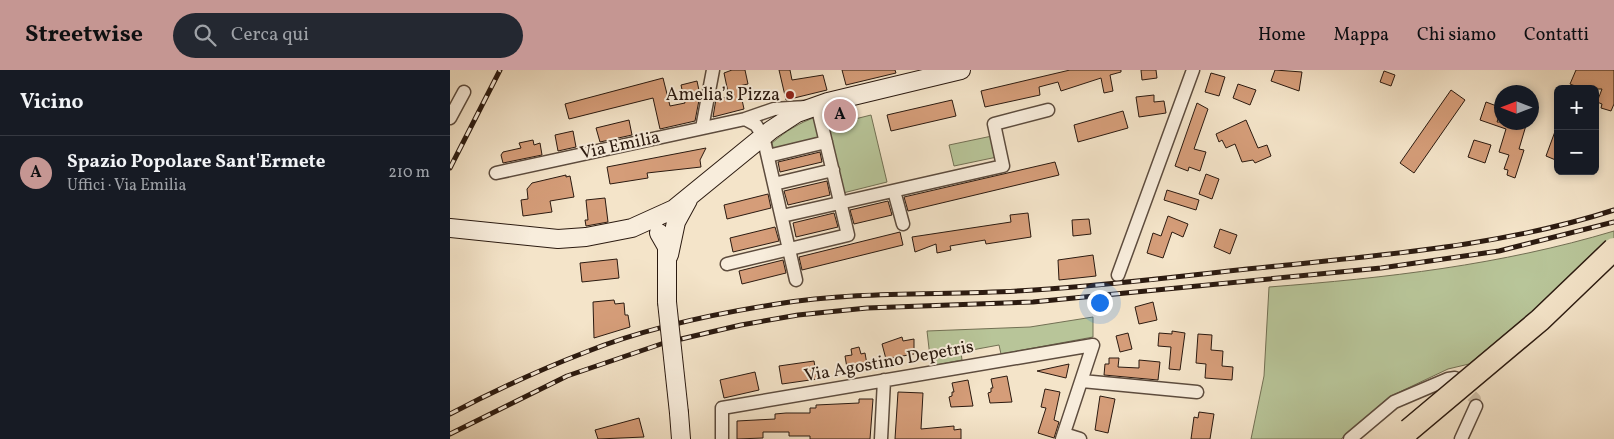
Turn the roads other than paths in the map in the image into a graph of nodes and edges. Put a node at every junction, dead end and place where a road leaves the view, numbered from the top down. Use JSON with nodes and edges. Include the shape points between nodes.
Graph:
{"nodes":[{"id":1,"x":713,"y":70,"type":"edge"},
{"id":2,"x":961,"y":70,"type":"edge"},
{"id":3,"x":1193,"y":70,"type":"edge"},
{"id":4,"x":910,"y":76,"type":"edge"},
{"id":5,"x":464,"y":92,"type":"dead end"},
{"id":6,"x":814,"y":106,"type":"junction"},
{"id":7,"x":1048,"y":110,"type":"dead end"},
{"id":8,"x":774,"y":117,"type":"junction"},
{"id":9,"x":450,"y":118,"type":"edge"},
{"id":10,"x":744,"y":119,"type":"junction"},
{"id":11,"x":702,"y":128,"type":"junction"},
{"id":12,"x":763,"y":136,"type":"junction"},
{"id":13,"x":826,"y":142,"type":"junction"},
{"id":14,"x":768,"y":156,"type":"junction"},
{"id":15,"x":833,"y":170,"type":"junction"},
{"id":16,"x":496,"y":173,"type":"dead end"},
{"id":17,"x":774,"y":184,"type":"junction"},
{"id":18,"x":894,"y":191,"type":"junction"},
{"id":19,"x":841,"y":203,"type":"junction"},
{"id":20,"x":782,"y":216,"type":"junction"},
{"id":21,"x":903,"y":224,"type":"dead end"},
{"id":22,"x":664,"y":225,"type":"junction"},
{"id":23,"x":457,"y":228,"type":"edge"},
{"id":24,"x":789,"y":249,"type":"junction"},
{"id":25,"x":1614,"y":249,"type":"edge"},
{"id":26,"x":727,"y":264,"type":"dead end"},
{"id":27,"x":1614,"y":267,"type":"edge"},
{"id":28,"x":1118,"y":275,"type":"dead end"},
{"id":29,"x":796,"y":280,"type":"dead end"},
{"id":30,"x":1455,"y":378,"type":"dead end"},
{"id":31,"x":884,"y":380,"type":"junction"},
{"id":32,"x":1082,"y":381,"type":"junction"},
{"id":33,"x":1197,"y":392,"type":"dead end"},
{"id":34,"x":1476,"y":406,"type":"dead end"},
{"id":35,"x":1414,"y":435,"type":"edge"},
{"id":36,"x":1063,"y":437,"type":"edge"},
{"id":37,"x":682,"y":439,"type":"edge"},
{"id":38,"x":722,"y":439,"type":"edge"},
{"id":39,"x":881,"y":439,"type":"edge"},
{"id":40,"x":1080,"y":439,"type":"edge"},
{"id":41,"x":1350,"y":439,"type":"edge"},
{"id":42,"x":1462,"y":439,"type":"edge"}],
"edges":[{"from":1,"to":11,"type":"street"},
{"from":2,"to":4,"type":"main road","name":"Via Emilia"},
{"from":3,"to":28,"type":"street"},
{"from":4,"to":6,"type":"main road","name":"Via Emilia"},
{"from":5,"to":9,"type":"street"},
{"from":6,"to":8,"type":"main road","name":"Via Emilia"},
{"from":6,"to":13,"type":"street"},
{"from":7,"to":18,"type":"street","via":[[994,124],[1003,166]]},
{"from":8,"to":10,"type":"street","name":"Via Emilia"},
{"from":8,"to":12,"type":"main road","name":"Via Emilia"},
{"from":10,"to":11,"type":"street","name":"Via Emilia"},
{"from":10,"to":12,"type":"street","via":[[756,125]]},
{"from":11,"to":16,"type":"street","name":"Via Emilia"},
{"from":12,"to":14,"type":"street"},
{"from":12,"to":22,"type":"main road","name":"Via Emilia","via":[[690,196]]},
{"from":13,"to":14,"type":"street"},
{"from":13,"to":15,"type":"street"},
{"from":14,"to":17,"type":"street"},
{"from":15,"to":17,"type":"street"},
{"from":15,"to":19,"type":"street"},
{"from":17,"to":20,"type":"street"},
{"from":18,"to":19,"type":"street"},
{"from":18,"to":21,"type":"street"},
{"from":19,"to":20,"type":"street"},
{"from":19,"to":24,"type":"street","via":[[848,235]]},
{"from":20,"to":24,"type":"street"},
{"from":22,"to":23,"type":"main road","via":[[558,239]]},
{"from":22,"to":37,"type":"main road","bridge":true,"via":[[668,258],[667,302]]},
{"from":24,"to":26,"type":"street"},
{"from":24,"to":29,"type":"street"},
{"from":25,"to":35,"type":"highway","bridge":true},
{"from":27,"to":35,"type":"highway","via":[[1568,311]]},
{"from":30,"to":41,"type":"street","via":[[1394,402]]},
{"from":31,"to":32,"type":"street","name":"Via Agostino Depetris","via":[[1093,345]]},
{"from":31,"to":38,"type":"street","name":"Via Agostino Depetris","via":[[722,408]]},
{"from":31,"to":39,"type":"street"},
{"from":32,"to":33,"type":"street"},
{"from":32,"to":36,"type":"street"},
{"from":34,"to":42,"type":"street"},
{"from":36,"to":40,"type":"street"}]}
